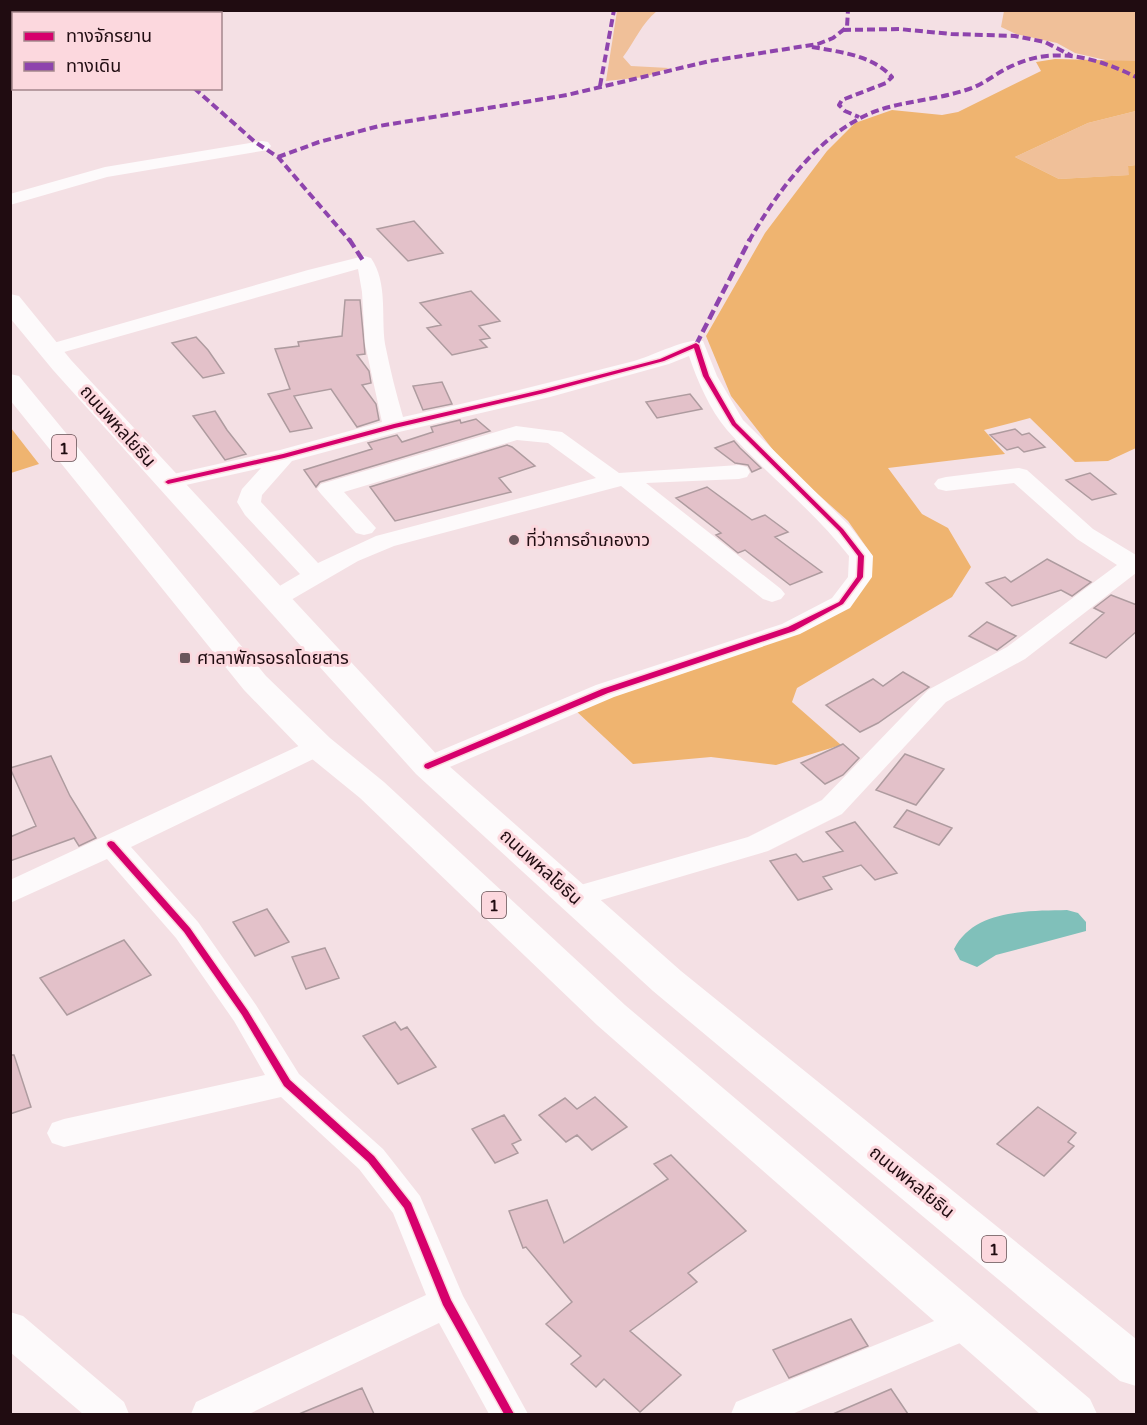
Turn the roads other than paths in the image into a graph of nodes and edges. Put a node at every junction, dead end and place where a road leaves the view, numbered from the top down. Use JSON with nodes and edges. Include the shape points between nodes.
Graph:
{"nodes":[{"id":1,"x":262,"y":146,"type":"dead end"},
{"id":2,"x":10,"y":200,"type":"edge"},
{"id":3,"x":10,"y":301,"type":"edge"},
{"id":4,"x":56,"y":357,"type":"junction"},
{"id":5,"x":10,"y":380,"type":"edge"},
{"id":6,"x":394,"y":426,"type":"junction"},
{"id":7,"x":284,"y":456,"type":"junction"},
{"id":8,"x":739,"y":472,"type":"dead end"},
{"id":9,"x":619,"y":479,"type":"junction"},
{"id":10,"x":168,"y":482,"type":"junction"},
{"id":11,"x":946,"y":483,"type":"dead end"},
{"id":12,"x":364,"y":528,"type":"dead end"},
{"id":13,"x":1135,"y":563,"type":"edge"},
{"id":14,"x":315,"y":575,"type":"junction"},
{"id":15,"x":772,"y":594,"type":"dead end"},
{"id":16,"x":275,"y":599,"type":"junction"},
{"id":17,"x":318,"y":746,"type":"junction"},
{"id":18,"x":428,"y":765,"type":"junction"},
{"id":19,"x":111,"y":844,"type":"junction"},
{"id":20,"x":10,"y":893,"type":"edge"},
{"id":21,"x":574,"y":897,"type":"junction"},
{"id":22,"x":287,"y":1083,"type":"junction"},
{"id":23,"x":64,"y":1133,"type":"dead end"},
{"id":24,"x":447,"y":1302,"type":"junction"},
{"id":25,"x":966,"y":1324,"type":"junction"},
{"id":26,"x":10,"y":1328,"type":"edge"},
{"id":27,"x":1137,"y":1366,"type":"edge"},
{"id":28,"x":110,"y":1414,"type":"edge"},
{"id":29,"x":210,"y":1414,"type":"edge"},
{"id":30,"x":509,"y":1414,"type":"edge"},
{"id":31,"x":750,"y":1414,"type":"edge"},
{"id":32,"x":1073,"y":1414,"type":"edge"}],
"edges":[{"from":1,"to":2,"type":"street","via":[[105,172]]},
{"from":3,"to":4,"type":"highway","name":"ถนนพหลโยธิน","number":"1"},
{"from":4,"to":5,"type":"highway"},
{"from":4,"to":6,"type":"street","via":[[364,262],[371,280],[374,343]]},
{"from":4,"to":10,"type":"highway","name":"ถนนพหลโยธิน","number":"1"},
{"from":5,"to":17,"type":"highway","number":"1","via":[[255,683]]},
{"from":6,"to":7,"type":"street"},
{"from":6,"to":18,"type":"street","via":[[662,360],[696,345],[706,376],[734,424],[841,530],[861,556],[860,577],[842,603],[791,629],[605,691]]},
{"from":7,"to":10,"type":"street"},
{"from":7,"to":14,"type":"street","via":[[250,494],[249,502]]},
{"from":8,"to":9,"type":"street"},
{"from":9,"to":12,"type":"street","via":[[554,437],[516,433],[329,489]]},
{"from":9,"to":14,"type":"street","via":[[385,542]]},
{"from":9,"to":15,"type":"street"},
{"from":10,"to":16,"type":"highway","name":"ถนนพหลโยธิน","number":"1"},
{"from":11,"to":13,"type":"street","via":[[1019,475],[1085,534]]},
{"from":13,"to":21,"type":"street","via":[[1016,653],[937,696],[832,807],[758,844]]},
{"from":14,"to":16,"type":"street"},
{"from":16,"to":18,"type":"highway","name":"ถนนพหลโยธิน","number":"1"},
{"from":17,"to":19,"type":"street"},
{"from":17,"to":25,"type":"highway","number":"1","via":[[372,790],[611,1015]]},
{"from":18,"to":21,"type":"highway","name":"ถนนพหลโยธิน","number":"1"},
{"from":19,"to":20,"type":"street"},
{"from":19,"to":22,"type":"street","via":[[187,930],[245,1013]]},
{"from":21,"to":27,"type":"highway","name":"ถนนพหลโยธิน","number":"1","via":[[667,981]]},
{"from":22,"to":23,"type":"street"},
{"from":22,"to":24,"type":"street","via":[[371,1159],[408,1206]]},
{"from":24,"to":29,"type":"street"},
{"from":24,"to":30,"type":"street"},
{"from":25,"to":31,"type":"street"},
{"from":25,"to":32,"type":"highway","number":"1"},
{"from":26,"to":28,"type":"street"}]}
